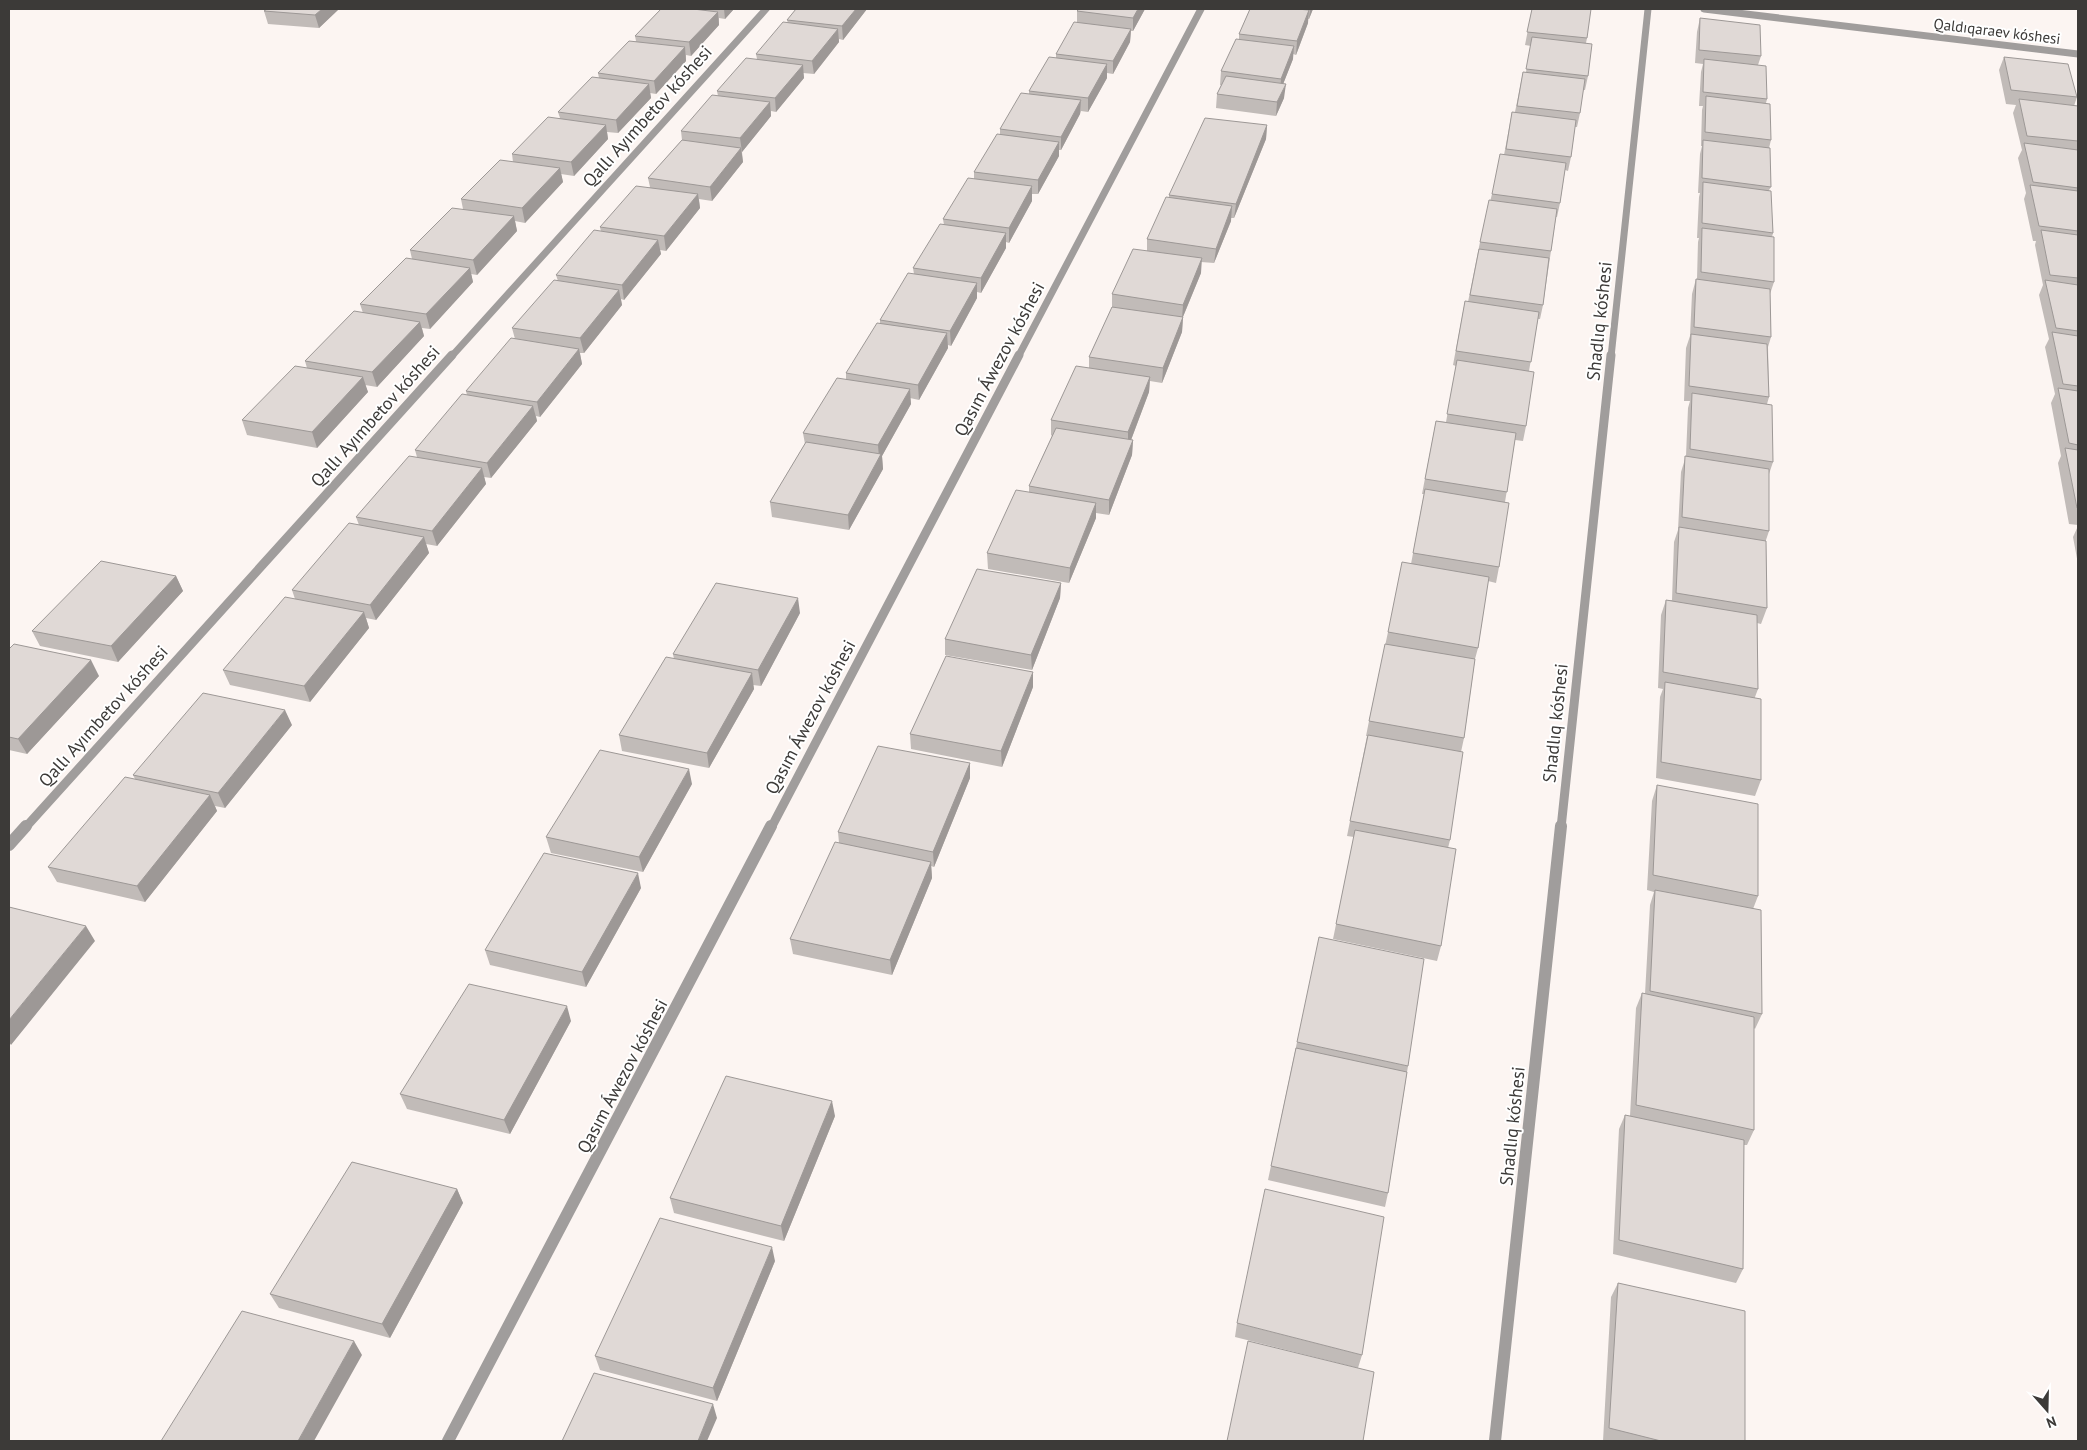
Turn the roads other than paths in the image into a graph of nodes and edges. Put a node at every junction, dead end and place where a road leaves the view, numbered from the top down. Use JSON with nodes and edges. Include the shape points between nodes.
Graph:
{"nodes":[{"id":1,"x":766,"y":9,"type":"edge"},
{"id":2,"x":1202,"y":9,"type":"edge"},
{"id":3,"x":1648,"y":9,"type":"edge"},
{"id":4,"x":1704,"y":9,"type":"edge"},
{"id":5,"x":2078,"y":54,"type":"edge"},
{"id":6,"x":9,"y":845,"type":"edge"},
{"id":7,"x":448,"y":1441,"type":"edge"},
{"id":8,"x":1495,"y":1441,"type":"edge"}],
"edges":[{"from":1,"to":6,"type":"street","name":"Qallı Ayımbetov kóshesi"},
{"from":2,"to":7,"type":"street","name":"Qasım Áwezov kóshesi"},
{"from":3,"to":8,"type":"street","name":"Shadlıq kóshesi"},
{"from":4,"to":5,"type":"street","name":"Qaldıqaraev kóshesi"}]}
